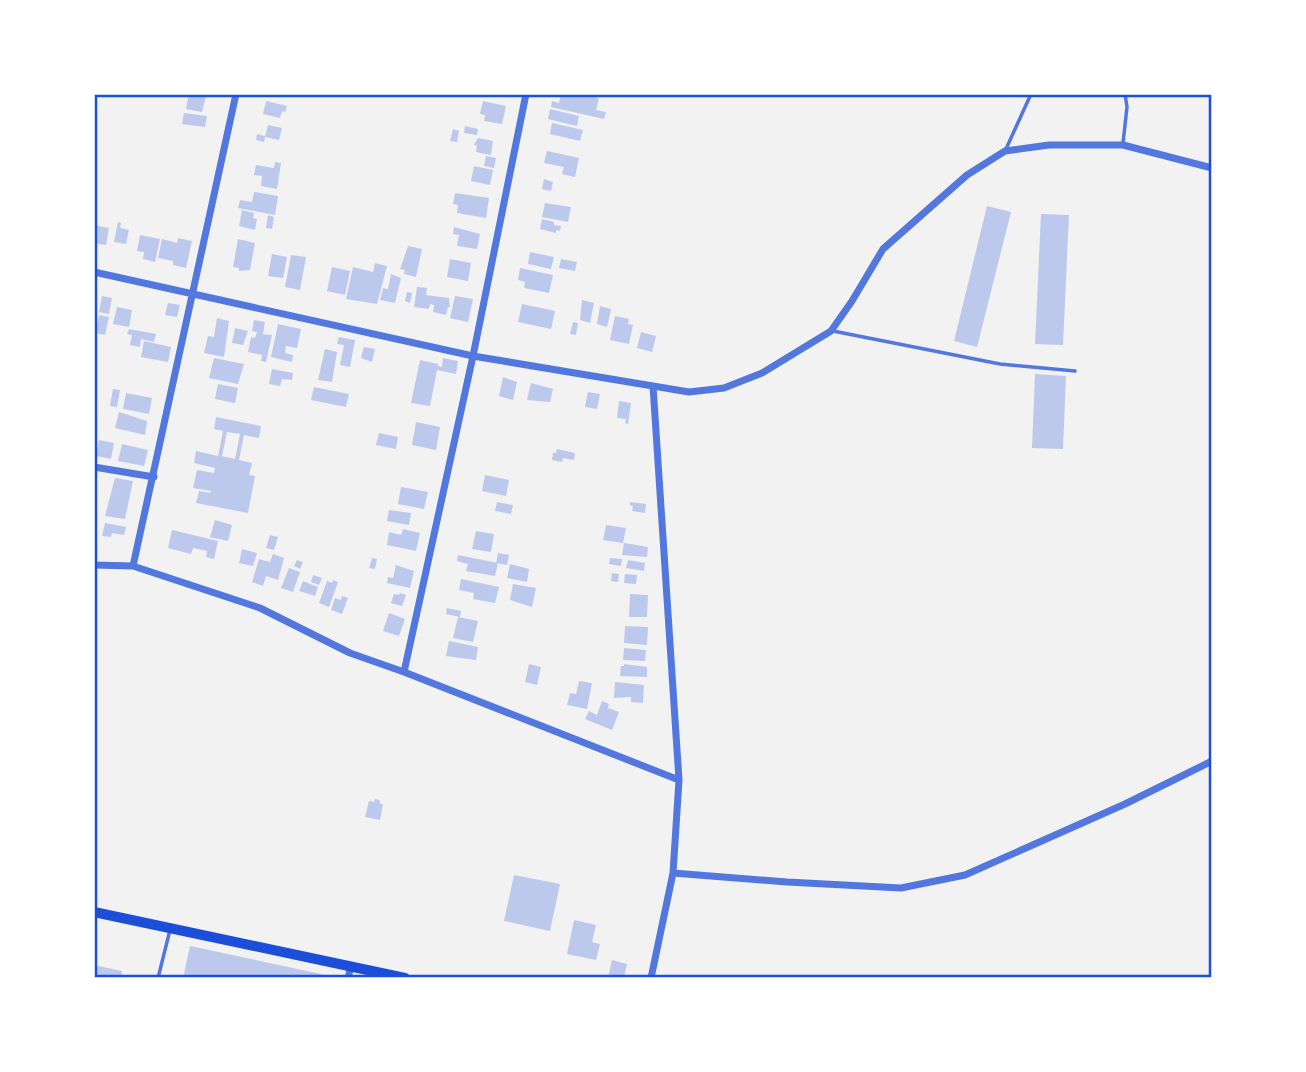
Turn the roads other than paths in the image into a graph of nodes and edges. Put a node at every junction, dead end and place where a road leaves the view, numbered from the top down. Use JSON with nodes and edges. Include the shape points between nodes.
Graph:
{"nodes":[{"id":1,"x":236,"y":94,"type":"edge"},
{"id":2,"x":526,"y":94,"type":"edge"},
{"id":3,"x":1031,"y":94,"type":"edge"},
{"id":4,"x":1125,"y":94,"type":"edge"},
{"id":5,"x":1123,"y":145,"type":"junction"},
{"id":6,"x":1005,"y":151,"type":"junction"},
{"id":7,"x":1212,"y":168,"type":"edge"},
{"id":8,"x":94,"y":272,"type":"edge"},
{"id":9,"x":194,"y":293,"type":"junction"},
{"id":10,"x":831,"y":331,"type":"junction"},
{"id":11,"x":473,"y":356,"type":"junction"},
{"id":12,"x":1075,"y":371,"type":"dead end"},
{"id":13,"x":653,"y":386,"type":"junction"},
{"id":14,"x":94,"y":467,"type":"edge"},
{"id":15,"x":154,"y":477,"type":"junction"},
{"id":16,"x":94,"y":565,"type":"edge"},
{"id":17,"x":133,"y":566,"type":"junction"},
{"id":18,"x":404,"y":672,"type":"junction"},
{"id":19,"x":1212,"y":761,"type":"edge"},
{"id":20,"x":679,"y":780,"type":"junction"},
{"id":21,"x":673,"y":873,"type":"junction"},
{"id":22,"x":94,"y":912,"type":"edge"},
{"id":23,"x":171,"y":928,"type":"junction"},
{"id":24,"x":351,"y":966,"type":"junction"},
{"id":25,"x":158,"y":978,"type":"edge"},
{"id":26,"x":348,"y":978,"type":"edge"},
{"id":27,"x":405,"y":978,"type":"edge"},
{"id":28,"x":651,"y":978,"type":"edge"}],
"edges":[{"from":1,"to":9,"type":"street"},
{"from":2,"to":11,"type":"street"},
{"from":3,"to":6,"type":"lane"},
{"from":4,"to":5,"type":"lane"},
{"from":5,"to":6,"type":"street","via":[[1049,145]]},
{"from":5,"to":7,"type":"street"},
{"from":6,"to":10,"type":"street","via":[[967,175],[883,249]]},
{"from":8,"to":9,"type":"street"},
{"from":9,"to":11,"type":"street"},
{"from":9,"to":15,"type":"street"},
{"from":10,"to":12,"type":"lane","via":[[1000,364]]},
{"from":10,"to":13,"type":"street","via":[[762,373],[724,388],[689,392]]},
{"from":11,"to":13,"type":"street"},
{"from":11,"to":18,"type":"street"},
{"from":13,"to":20,"type":"street"},
{"from":14,"to":15,"type":"street"},
{"from":15,"to":17,"type":"street"},
{"from":16,"to":17,"type":"street"},
{"from":17,"to":18,"type":"street","via":[[260,608],[350,653]]},
{"from":18,"to":20,"type":"street"},
{"from":19,"to":21,"type":"street","via":[[965,876],[901,888]]},
{"from":20,"to":21,"type":"street"},
{"from":21,"to":28,"type":"street"},
{"from":22,"to":23,"type":"main road"},
{"from":23,"to":24,"type":"main road"},
{"from":23,"to":25,"type":"lane"},
{"from":24,"to":26,"type":"street"},
{"from":24,"to":27,"type":"main road"}]}
